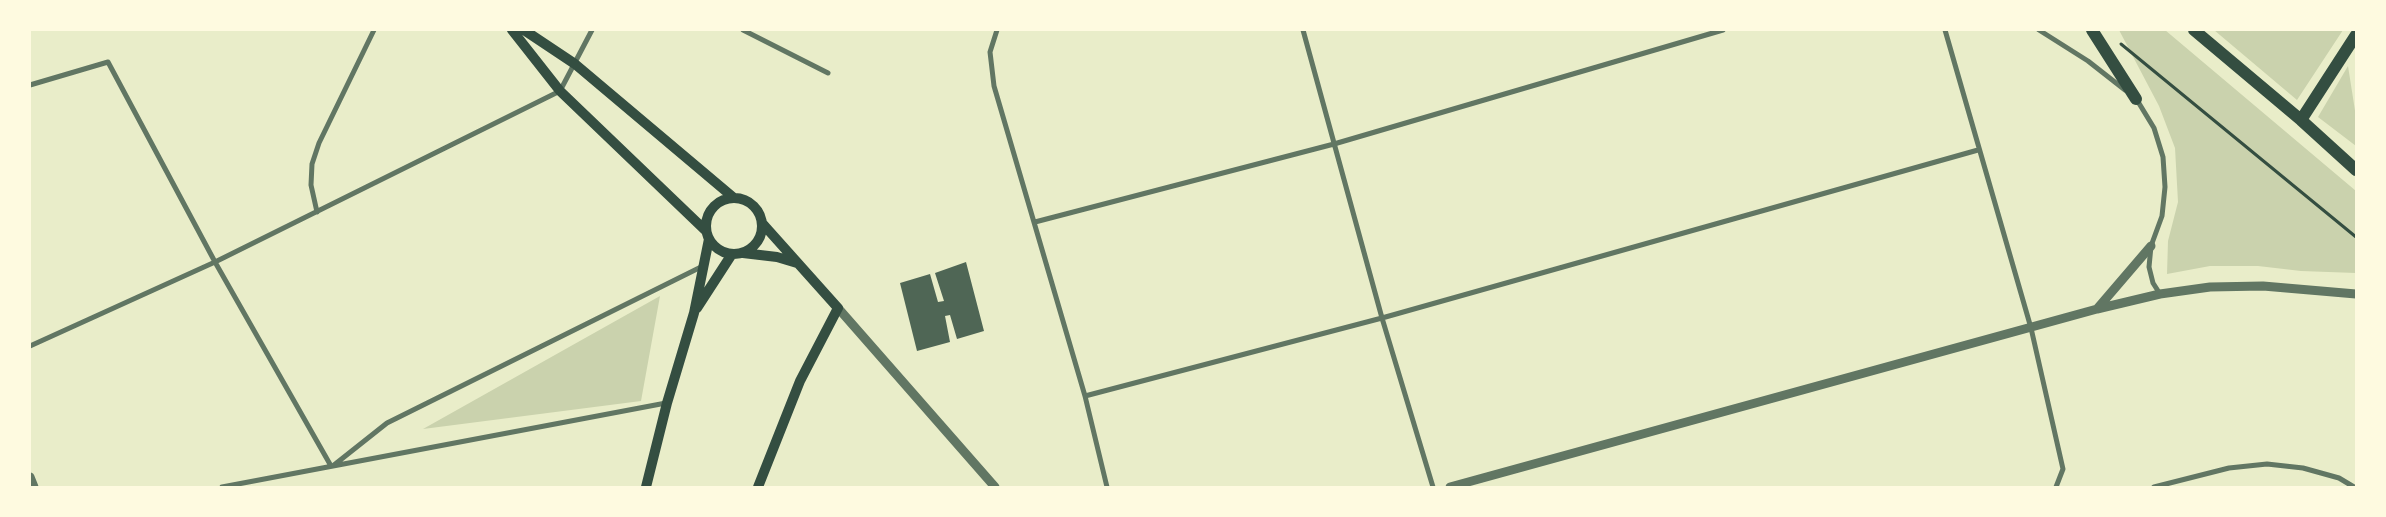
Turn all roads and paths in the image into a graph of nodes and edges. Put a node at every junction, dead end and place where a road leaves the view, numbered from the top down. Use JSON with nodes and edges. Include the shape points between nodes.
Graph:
{"nodes":[{"id":1,"x":374,"y":30,"type":"edge"},
{"id":2,"x":512,"y":30,"type":"edge"},
{"id":3,"x":524,"y":30,"type":"edge"},
{"id":4,"x":592,"y":30,"type":"edge"},
{"id":5,"x":743,"y":30,"type":"edge"},
{"id":6,"x":997,"y":30,"type":"edge"},
{"id":7,"x":1303,"y":30,"type":"edge"},
{"id":8,"x":1723,"y":30,"type":"edge"},
{"id":9,"x":1945,"y":30,"type":"edge"},
{"id":10,"x":2039,"y":30,"type":"edge"},
{"id":11,"x":2092,"y":30,"type":"edge"},
{"id":12,"x":2194,"y":30,"type":"edge"},
{"id":13,"x":2356,"y":35,"type":"edge"},
{"id":14,"x":2119,"y":42,"type":"dead end"},
{"id":15,"x":575,"y":64,"type":"junction"},
{"id":16,"x":828,"y":73,"type":"dead end"},
{"id":17,"x":30,"y":85,"type":"edge"},
{"id":18,"x":560,"y":91,"type":"junction"},
{"id":19,"x":2136,"y":99,"type":"junction"},
{"id":20,"x":2301,"y":120,"type":"junction"},
{"id":21,"x":1334,"y":144,"type":"junction"},
{"id":22,"x":2332,"y":148,"type":"junction"},
{"id":23,"x":1978,"y":150,"type":"junction"},
{"id":24,"x":2356,"y":160,"type":"edge"},
{"id":25,"x":2356,"y":170,"type":"edge"},
{"id":26,"x":734,"y":198,"type":"junction"},
{"id":27,"x":317,"y":212,"type":"junction"},
{"id":28,"x":1034,"y":222,"type":"junction"},
{"id":29,"x":762,"y":223,"type":"junction"},
{"id":30,"x":708,"y":235,"type":"junction"},
{"id":31,"x":2356,"y":237,"type":"edge"},
{"id":32,"x":2151,"y":246,"type":"junction"},
{"id":33,"x":737,"y":253,"type":"junction"},
{"id":34,"x":215,"y":262,"type":"junction"},
{"id":35,"x":798,"y":263,"type":"junction"},
{"id":36,"x":703,"y":266,"type":"junction"},
{"id":37,"x":2356,"y":290,"type":"edge"},
{"id":38,"x":2346,"y":292,"type":"junction"},
{"id":39,"x":2160,"y":294,"type":"junction"},
{"id":40,"x":2356,"y":294,"type":"edge"},
{"id":41,"x":838,"y":308,"type":"junction"},
{"id":42,"x":2097,"y":309,"type":"junction"},
{"id":43,"x":694,"y":313,"type":"junction"},
{"id":44,"x":1382,"y":318,"type":"junction"},
{"id":45,"x":2031,"y":328,"type":"junction"},
{"id":46,"x":30,"y":346,"type":"edge"},
{"id":47,"x":1084,"y":396,"type":"junction"},
{"id":48,"x":667,"y":403,"type":"junction"},
{"id":49,"x":331,"y":466,"type":"junction"},
{"id":50,"x":30,"y":477,"type":"edge"},
{"id":51,"x":34,"y":487,"type":"edge"},
{"id":52,"x":222,"y":487,"type":"edge"},
{"id":53,"x":646,"y":487,"type":"edge"},
{"id":54,"x":758,"y":487,"type":"edge"},
{"id":55,"x":995,"y":487,"type":"edge"},
{"id":56,"x":1107,"y":487,"type":"edge"},
{"id":57,"x":1432,"y":487,"type":"edge"},
{"id":58,"x":1450,"y":487,"type":"edge"},
{"id":59,"x":2056,"y":487,"type":"edge"},
{"id":60,"x":2154,"y":487,"type":"edge"},
{"id":61,"x":2354,"y":487,"type":"edge"}],
"edges":[{"from":1,"to":27,"type":"street","via":[[312,164],[311,185]]},
{"from":2,"to":18,"type":"main road"},
{"from":3,"to":15,"type":"main road"},
{"from":4,"to":15,"type":"street"},
{"from":5,"to":16,"type":"street"},
{"from":6,"to":28,"type":"street","via":[[990,52],[994,86]]},
{"from":7,"to":21,"type":"street"},
{"from":8,"to":21,"type":"street"},
{"from":9,"to":23,"type":"street"},
{"from":10,"to":19,"type":"street","via":[[2088,61]]},
{"from":11,"to":19,"type":"main road"},
{"from":12,"to":20,"type":"main road"},
{"from":13,"to":20,"type":"main road"},
{"from":14,"to":31,"type":"path"},
{"from":15,"to":18,"type":"street"},
{"from":15,"to":26,"type":"main road"},
{"from":17,"to":34,"type":"street","via":[[108,62]]},
{"from":18,"to":27,"type":"street"},
{"from":18,"to":30,"type":"main road"},
{"from":19,"to":32,"type":"street","via":[[2154,128],[2163,157],[2165,187],[2162,216]]},
{"from":20,"to":22,"type":"main road"},
{"from":21,"to":28,"type":"street"},
{"from":21,"to":44,"type":"street"},
{"from":22,"to":24,"type":"main road"},
{"from":22,"to":25,"type":"main road"},
{"from":23,"to":44,"type":"street"},
{"from":23,"to":45,"type":"street"},
{"from":26,"to":29,"type":"main road","via":[[755,208]]},
{"from":26,"to":30,"type":"main road","via":[[716,205],[710,212]]},
{"from":27,"to":34,"type":"street"},
{"from":28,"to":47,"type":"street"},
{"from":29,"to":33,"type":"main road","via":[[757,241],[750,249]]},
{"from":29,"to":35,"type":"main road"},
{"from":30,"to":33,"type":"main road","via":[[715,247]]},
{"from":30,"to":36,"type":"main road"},
{"from":32,"to":39,"type":"street","via":[[2149,267],[2152,283]]},
{"from":32,"to":42,"type":"street"},
{"from":33,"to":35,"type":"main road","via":[[777,257]]},
{"from":33,"to":43,"type":"main road"},
{"from":34,"to":46,"type":"street"},
{"from":34,"to":49,"type":"street"},
{"from":35,"to":41,"type":"main road"},
{"from":36,"to":43,"type":"main road"},
{"from":36,"to":49,"type":"street","via":[[388,423]]},
{"from":37,"to":38,"type":"street"},
{"from":38,"to":39,"type":"street","via":[[2263,286],[2210,287]]},
{"from":38,"to":40,"type":"street"},
{"from":39,"to":42,"type":"street"},
{"from":41,"to":54,"type":"main road","via":[[800,381]]},
{"from":41,"to":55,"type":"street"},
{"from":42,"to":45,"type":"street"},
{"from":43,"to":48,"type":"main road"},
{"from":44,"to":47,"type":"street"},
{"from":44,"to":57,"type":"street"},
{"from":45,"to":58,"type":"street"},
{"from":45,"to":59,"type":"street","via":[[2063,469]]},
{"from":47,"to":56,"type":"street"},
{"from":48,"to":49,"type":"street"},
{"from":48,"to":53,"type":"main road"},
{"from":49,"to":52,"type":"street"},
{"from":50,"to":51,"type":"street"},
{"from":60,"to":61,"type":"street","via":[[2229,468],[2267,464],[2303,468],[2339,478]]}]}
